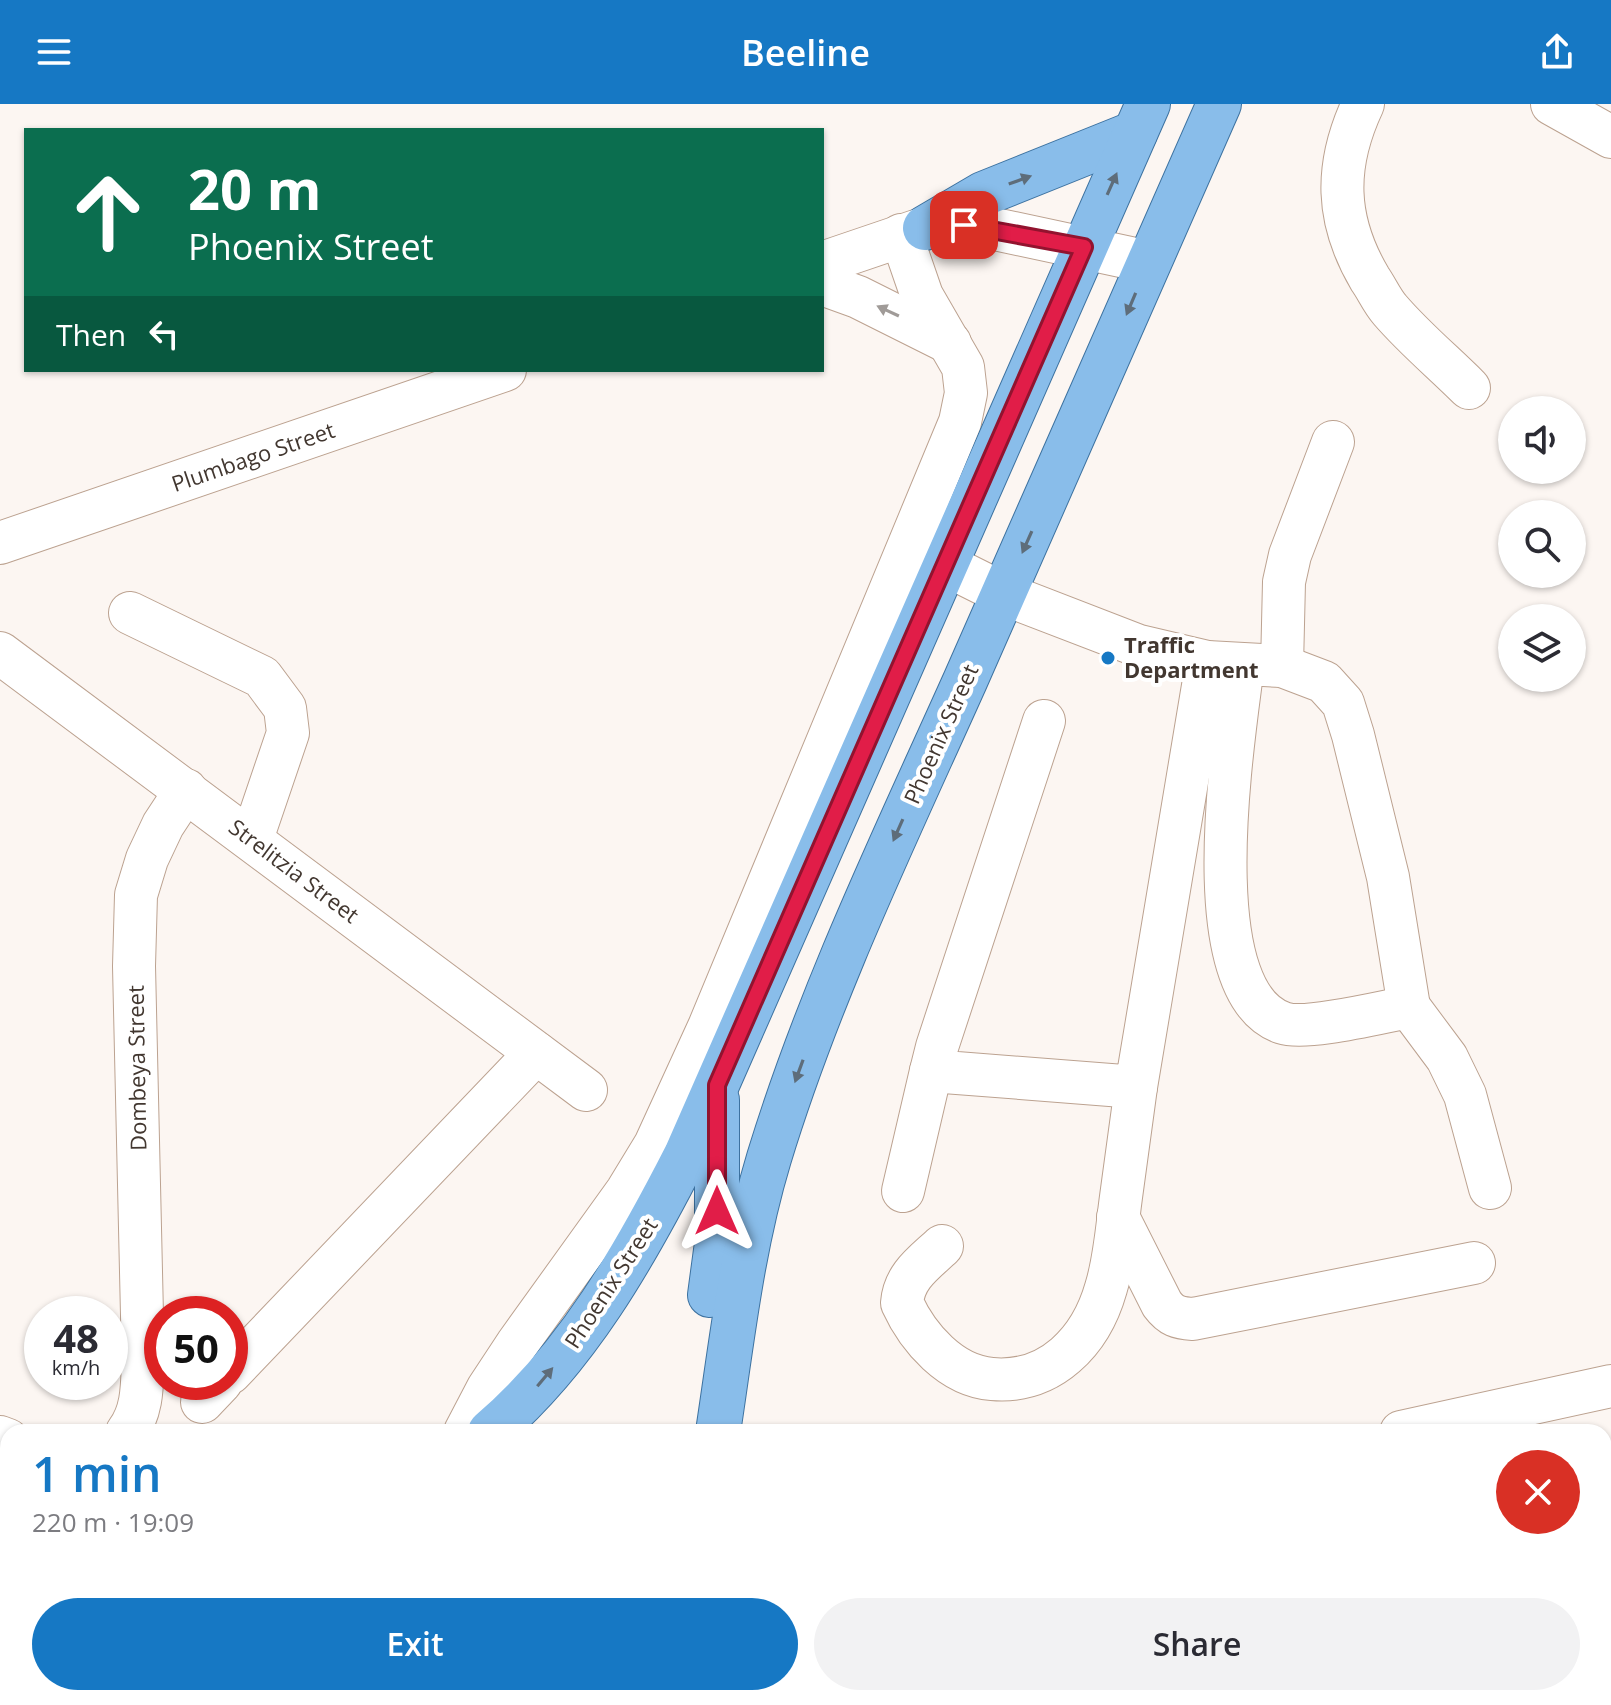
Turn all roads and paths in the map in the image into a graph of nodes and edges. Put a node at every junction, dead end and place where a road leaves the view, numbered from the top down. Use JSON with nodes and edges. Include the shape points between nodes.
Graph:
{"nodes":[{"id":1,"x":1219,"y":104,"type":"edge"},
{"id":2,"x":1363,"y":104,"type":"edge"},
{"id":3,"x":1552,"y":104,"type":"edge"},
{"id":4,"x":1141,"y":119,"type":"edge"},
{"id":5,"x":1611,"y":137,"type":"edge"},
{"id":6,"x":913,"y":232,"type":"junction"},
{"id":7,"x":1084,"y":247,"type":"junction"},
{"id":8,"x":824,"y":262,"type":"edge"},
{"id":9,"x":1149,"y":262,"type":"junction"},
{"id":10,"x":824,"y":285,"type":"edge"},
{"id":11,"x":951,"y":343,"type":"junction"},
{"id":12,"x":499,"y":372,"type":"edge"},
{"id":13,"x":1469,"y":388,"type":"dead end"},
{"id":14,"x":1333,"y":442,"type":"dead end"},
{"id":15,"x":0,"y":543,"type":"edge"},
{"id":16,"x":946,"y":565,"type":"junction"},
{"id":17,"x":1004,"y":594,"type":"junction"},
{"id":18,"x":130,"y":613,"type":"dead end"},
{"id":19,"x":0,"y":653,"type":"edge"},
{"id":20,"x":1244,"y":665,"type":"junction"},
{"id":21,"x":1218,"y":711,"type":"junction"},
{"id":22,"x":1044,"y":721,"type":"dead end"},
{"id":23,"x":186,"y":790,"type":"junction"},
{"id":24,"x":252,"y":839,"type":"junction"},
{"id":25,"x":1409,"y":1007,"type":"junction"},
{"id":26,"x":536,"y":1053,"type":"junction"},
{"id":27,"x":931,"y":1071,"type":"junction"},
{"id":28,"x":717,"y":1085,"type":"junction"},
{"id":29,"x":1136,"y":1087,"type":"junction"},
{"id":30,"x":586,"y":1090,"type":"dead end"},
{"id":31,"x":1490,"y":1188,"type":"dead end"},
{"id":32,"x":903,"y":1191,"type":"dead end"},
{"id":33,"x":1118,"y":1217,"type":"junction"},
{"id":34,"x":942,"y":1246,"type":"dead end"},
{"id":35,"x":1474,"y":1263,"type":"dead end"},
{"id":36,"x":248,"y":1354,"type":"edge"},
{"id":37,"x":1611,"y":1386,"type":"edge"},
{"id":38,"x":133,"y":1424,"type":"edge"},
{"id":39,"x":469,"y":1424,"type":"edge"},
{"id":40,"x":499,"y":1424,"type":"edge"},
{"id":41,"x":693,"y":1424,"type":"edge"},
{"id":42,"x":719,"y":1424,"type":"edge"},
{"id":43,"x":1438,"y":1424,"type":"edge"}],
"edges":[{"from":1,"to":9,"type":"main road","name":"Phoenix Street"},
{"from":2,"to":13,"type":"street","via":[[1341,179],[1351,240],[1388,309]]},
{"from":3,"to":5,"type":"street"},
{"from":6,"to":4,"type":"main road","one_way":true},
{"from":7,"to":4,"type":"main road","name":"Phoenix Street","one_way":true},
{"from":6,"to":7,"type":"street","via":[[964,225]]},
{"from":6,"to":8,"type":"street"},
{"from":6,"to":11,"type":"street","via":[[922,296]]},
{"from":7,"to":9,"type":"street"},
{"from":7,"to":16,"type":"main road","name":"Phoenix Street"},
{"from":9,"to":17,"type":"main road","name":"Phoenix Street","one_way":true},
{"from":11,"to":10,"type":"street","one_way":true},
{"from":11,"to":39,"type":"street","via":[[963,367],[966,393],[960,422],[709,1027],[627,1191],[517,1344]]},
{"from":12,"to":15,"type":"street","name":"Plumbago Street"},
{"from":14,"to":20,"type":"street","via":[[1284,582]]},
{"from":16,"to":17,"type":"street"},
{"from":16,"to":28,"type":"main road","name":"Phoenix Street"},
{"from":17,"to":20,"type":"street","via":[[1139,646]]},
{"from":17,"to":42,"type":"main road","name":"Phoenix Street","one_way":true,"via":[[870,892],[799,1068],[745,1251]]},
{"from":18,"to":24,"type":"street","via":[[262,677],[285,708],[288,733]]},
{"from":19,"to":23,"type":"street","name":"Strelitzia Street"},
{"from":20,"to":21,"type":"street"},
{"from":20,"to":25,"type":"street","via":[[1324,682],[1343,703],[1388,877]]},
{"from":21,"to":25,"type":"street","via":[[1231,943],[1254,1003],[1284,1024],[1306,1026]]},
{"from":21,"to":29,"type":"street"},
{"from":22,"to":27,"type":"street"},
{"from":23,"to":24,"type":"street","name":"Strelitzia Street"},
{"from":23,"to":38,"type":"street","name":"Dombeya Street","via":[[163,825],[136,895],[143,1359]]},
{"from":24,"to":26,"type":"street","name":"Strelitzia Street"},
{"from":25,"to":31,"type":"street","via":[[1447,1058],[1465,1095]]},
{"from":26,"to":30,"type":"street","name":"Strelitzia Street"},
{"from":26,"to":36,"type":"street"},
{"from":27,"to":29,"type":"street"},
{"from":27,"to":32,"type":"street"},
{"from":40,"to":28,"type":"main road","name":"Phoenix Street","one_way":true,"via":[[565,1354],[613,1287],[653,1219]]},
{"from":28,"to":41,"type":"main road","via":[[717,1243]]},
{"from":29,"to":33,"type":"street"},
{"from":33,"to":34,"type":"street","via":[[1106,1288],[1093,1320],[1075,1348],[1052,1367],[1026,1376],[993,1379],[953,1366],[906,1311],[906,1282]]},
{"from":33,"to":35,"type":"street","via":[[1162,1304],[1177,1318]]},
{"from":37,"to":43,"type":"street"}]}
